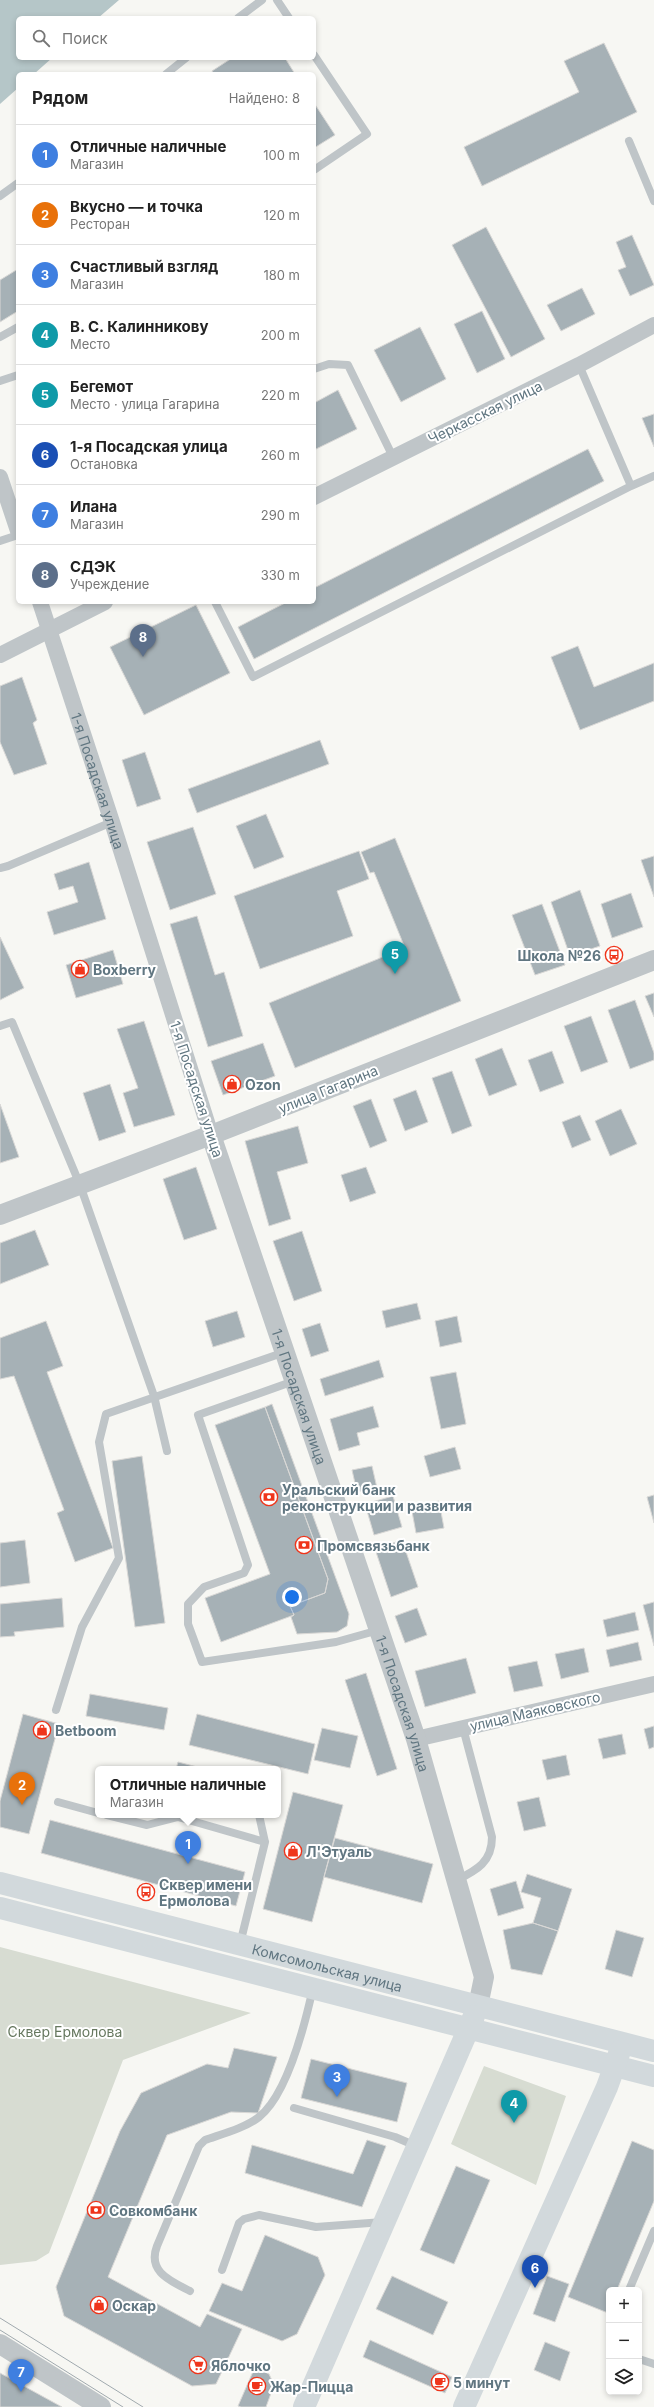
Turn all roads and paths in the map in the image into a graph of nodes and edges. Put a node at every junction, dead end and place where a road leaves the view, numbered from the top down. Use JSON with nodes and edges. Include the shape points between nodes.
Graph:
{"nodes":[{"id":1,"x":262,"y":0,"type":"edge"},
{"id":2,"x":277,"y":0,"type":"edge"},
{"id":3,"x":241,"y":16,"type":"edge"},
{"id":4,"x":288,"y":16,"type":"edge"},
{"id":5,"x":316,"y":58,"type":"edge"},
{"id":6,"x":184,"y":60,"type":"edge"},
{"id":7,"x":168,"y":72,"type":"edge"},
{"id":8,"x":629,"y":141,"type":"dead end"},
{"id":9,"x":316,"y":169,"type":"edge"},
{"id":10,"x":16,"y":184,"type":"edge"},
{"id":11,"x":0,"y":196,"type":"edge"},
{"id":12,"x":654,"y":201,"type":"edge"},
{"id":13,"x":654,"y":325,"type":"edge"},
{"id":14,"x":16,"y":327,"type":"edge"},
{"id":15,"x":0,"y":337,"type":"edge"},
{"id":16,"x":579,"y":365,"type":"junction"},
{"id":17,"x":316,"y":368,"type":"edge"},
{"id":18,"x":16,"y":376,"type":"edge"},
{"id":19,"x":0,"y":381,"type":"edge"},
{"id":20,"x":393,"y":457,"type":"junction"},
{"id":21,"x":654,"y":476,"type":"edge"},
{"id":22,"x":0,"y":477,"type":"edge"},
{"id":23,"x":631,"y":486,"type":"junction"},
{"id":24,"x":316,"y":496,"type":"edge"},
{"id":25,"x":16,"y":525,"type":"edge"},
{"id":26,"x":16,"y":536,"type":"edge"},
{"id":27,"x":0,"y":541,"type":"edge"},
{"id":28,"x":41,"y":604,"type":"edge"},
{"id":29,"x":101,"y":604,"type":"edge"},
{"id":30,"x":216,"y":604,"type":"edge"},
{"id":31,"x":48,"y":630,"type":"junction"},
{"id":32,"x":0,"y":655,"type":"edge"},
{"id":33,"x":112,"y":822,"type":"junction"},
{"id":34,"x":0,"y":868,"type":"edge"},
{"id":35,"x":654,"y":960,"type":"edge"},
{"id":36,"x":0,"y":1026,"type":"edge"},
{"id":37,"x":211,"y":1135,"type":"junction"},
{"id":38,"x":80,"y":1185,"type":"junction"},
{"id":39,"x":0,"y":1216,"type":"edge"},
{"id":40,"x":285,"y":1352,"type":"junction"},
{"id":41,"x":294,"y":1380,"type":"junction"},
{"id":42,"x":154,"y":1396,"type":"junction"},
{"id":43,"x":167,"y":1451,"type":"dead end"},
{"id":44,"x":379,"y":1630,"type":"junction"},
{"id":45,"x":654,"y":1684,"type":"edge"},
{"id":46,"x":56,"y":1710,"type":"dead end"},
{"id":47,"x":463,"y":1728,"type":"junction"},
{"id":48,"x":416,"y":1739,"type":"junction"},
{"id":49,"x":58,"y":1802,"type":"dead end"},
{"id":50,"x":95,"y":1812,"type":"edge"},
{"id":51,"x":119,"y":1818,"type":"edge"},
{"id":52,"x":174,"y":1818,"type":"edge"},
{"id":53,"x":181,"y":1818,"type":"edge"},
{"id":54,"x":260,"y":1818,"type":"edge"},
{"id":55,"x":265,"y":1842,"type":"junction"},
{"id":56,"x":457,"y":1880,"type":"junction"},
{"id":57,"x":0,"y":1883,"type":"edge"},
{"id":58,"x":0,"y":1908,"type":"edge"},
{"id":59,"x":240,"y":1945,"type":"junction"},
{"id":60,"x":314,"y":1988,"type":"junction"},
{"id":61,"x":478,"y":2006,"type":"junction"},
{"id":62,"x":469,"y":2028,"type":"junction"},
{"id":63,"x":623,"y":2043,"type":"junction"},
{"id":64,"x":654,"y":2051,"type":"edge"},
{"id":65,"x":614,"y":2065,"type":"junction"},
{"id":66,"x":654,"y":2076,"type":"edge"},
{"id":67,"x":294,"y":2108,"type":"dead end"},
{"id":68,"x":417,"y":2146,"type":"junction"},
{"id":69,"x":384,"y":2222,"type":"junction"},
{"id":70,"x":654,"y":2231,"type":"edge"},
{"id":71,"x":222,"y":2270,"type":"dead end"},
{"id":72,"x":630,"y":2287,"type":"edge"},
{"id":73,"x":190,"y":2292,"type":"dead end"},
{"id":74,"x":0,"y":2344,"type":"edge"},
{"id":75,"x":642,"y":2360,"type":"edge"},
{"id":76,"x":654,"y":2364,"type":"edge"},
{"id":77,"x":101,"y":2407,"type":"edge"},
{"id":78,"x":304,"y":2407,"type":"edge"},
{"id":79,"x":464,"y":2407,"type":"edge"}],
"edges":[{"from":1,"to":3,"type":"lane"},
{"from":2,"to":4,"type":"lane"},
{"from":5,"to":9,"type":"lane","via":[[366,134]]},
{"from":6,"to":7,"type":"lane"},
{"from":8,"to":12,"type":"lane"},
{"from":10,"to":11,"type":"lane"},
{"from":13,"to":16,"type":"street","name":"Черкасская улица"},
{"from":14,"to":15,"type":"lane"},
{"from":16,"to":20,"type":"street","name":"Черкасская улица"},
{"from":16,"to":23,"type":"lane"},
{"from":17,"to":20,"type":"lane","via":[[329,364],[348,364]]},
{"from":18,"to":19,"type":"lane"},
{"from":20,"to":24,"type":"street","name":"Черкасская улица"},
{"from":21,"to":23,"type":"lane"},
{"from":22,"to":25,"type":"street"},
{"from":23,"to":30,"type":"lane","via":[[253,677]]},
{"from":26,"to":27,"type":"lane"},
{"from":28,"to":31,"type":"street","name":"1-я Посадская улица"},
{"from":29,"to":31,"type":"street"},
{"from":31,"to":32,"type":"street"},
{"from":31,"to":33,"type":"street","name":"1-я Посадская улица"},
{"from":33,"to":34,"type":"lane"},
{"from":33,"to":37,"type":"street","name":"1-я Посадская улица"},
{"from":35,"to":37,"type":"street","name":"улица Гагарина"},
{"from":36,"to":38,"type":"lane","via":[[12,1022]]},
{"from":37,"to":38,"type":"street","name":"улица Гагарина"},
{"from":37,"to":40,"type":"street","name":"1-я Посадская улица"},
{"from":38,"to":39,"type":"street","name":"улица Гагарина"},
{"from":38,"to":42,"type":"lane"},
{"from":40,"to":41,"type":"street","name":"1-я Посадская улица"},
{"from":40,"to":42,"type":"lane"},
{"from":41,"to":44,"type":"street","name":"1-я Посадская улица"},
{"from":41,"to":44,"type":"lane","via":[[198,1415],[248,1565],[244,1573],[204,1587],[188,1604],[188,1624],[202,1662],[336,1642]]},
{"from":42,"to":43,"type":"lane"},
{"from":42,"to":46,"type":"lane","via":[[106,1414],[99,1442],[119,1558],[82,1628]]},
{"from":44,"to":48,"type":"street","name":"1-я Посадская улица"},
{"from":45,"to":47,"type":"street","name":"улица Маяковского"},
{"from":47,"to":48,"type":"street","name":"улица Маяковского"},
{"from":47,"to":56,"type":"lane","via":[[492,1837],[492,1850],[474,1872]]},
{"from":48,"to":56,"type":"street","name":"1-я Посадская улица"},
{"from":49,"to":50,"type":"lane"},
{"from":51,"to":52,"type":"lane","via":[[147,1825]]},
{"from":53,"to":55,"type":"lane"},
{"from":54,"to":55,"type":"lane"},
{"from":55,"to":59,"type":"lane"},
{"from":56,"to":61,"type":"street","name":"1-я Посадская улица","via":[[484,1977]]},
{"from":57,"to":59,"type":"main road","name":"Комсомольская улица"},
{"from":58,"to":60,"type":"main road","name":"Комсомольская улица"},
{"from":59,"to":61,"type":"main road","name":"Комсомольская улица"},
{"from":60,"to":62,"type":"main road","name":"Комсомольская улица"},
{"from":60,"to":73,"type":"lane","via":[[292,2062],[274,2101],[258,2118],[205,2140],[199,2146],[157,2246],[154,2259],[159,2272]]},
{"from":61,"to":62,"type":"main road","name":"1-я Посадская улица"},
{"from":61,"to":63,"type":"main road","name":"Комсомольская улица"},
{"from":62,"to":65,"type":"main road","name":"Комсомольская улица"},
{"from":62,"to":68,"type":"main road","name":"1-я Посадская улица"},
{"from":63,"to":64,"type":"main road","name":"Комсомольская улица"},
{"from":63,"to":65,"type":"main road"},
{"from":65,"to":66,"type":"main road","name":"Комсомольская улица"},
{"from":65,"to":79,"type":"main road","via":[[607,2087]]},
{"from":67,"to":68,"type":"lane","via":[[395,2137]]},
{"from":68,"to":69,"type":"main road","name":"1-я Посадская улица"},
{"from":69,"to":71,"type":"lane","via":[[316,2227],[259,2215],[251,2216],[239,2223]]},
{"from":69,"to":78,"type":"main road","name":"1-я Посадская улица"},
{"from":70,"to":72,"type":"lane"},
{"from":74,"to":77,"type":"street"},
{"from":75,"to":76,"type":"lane"}]}
